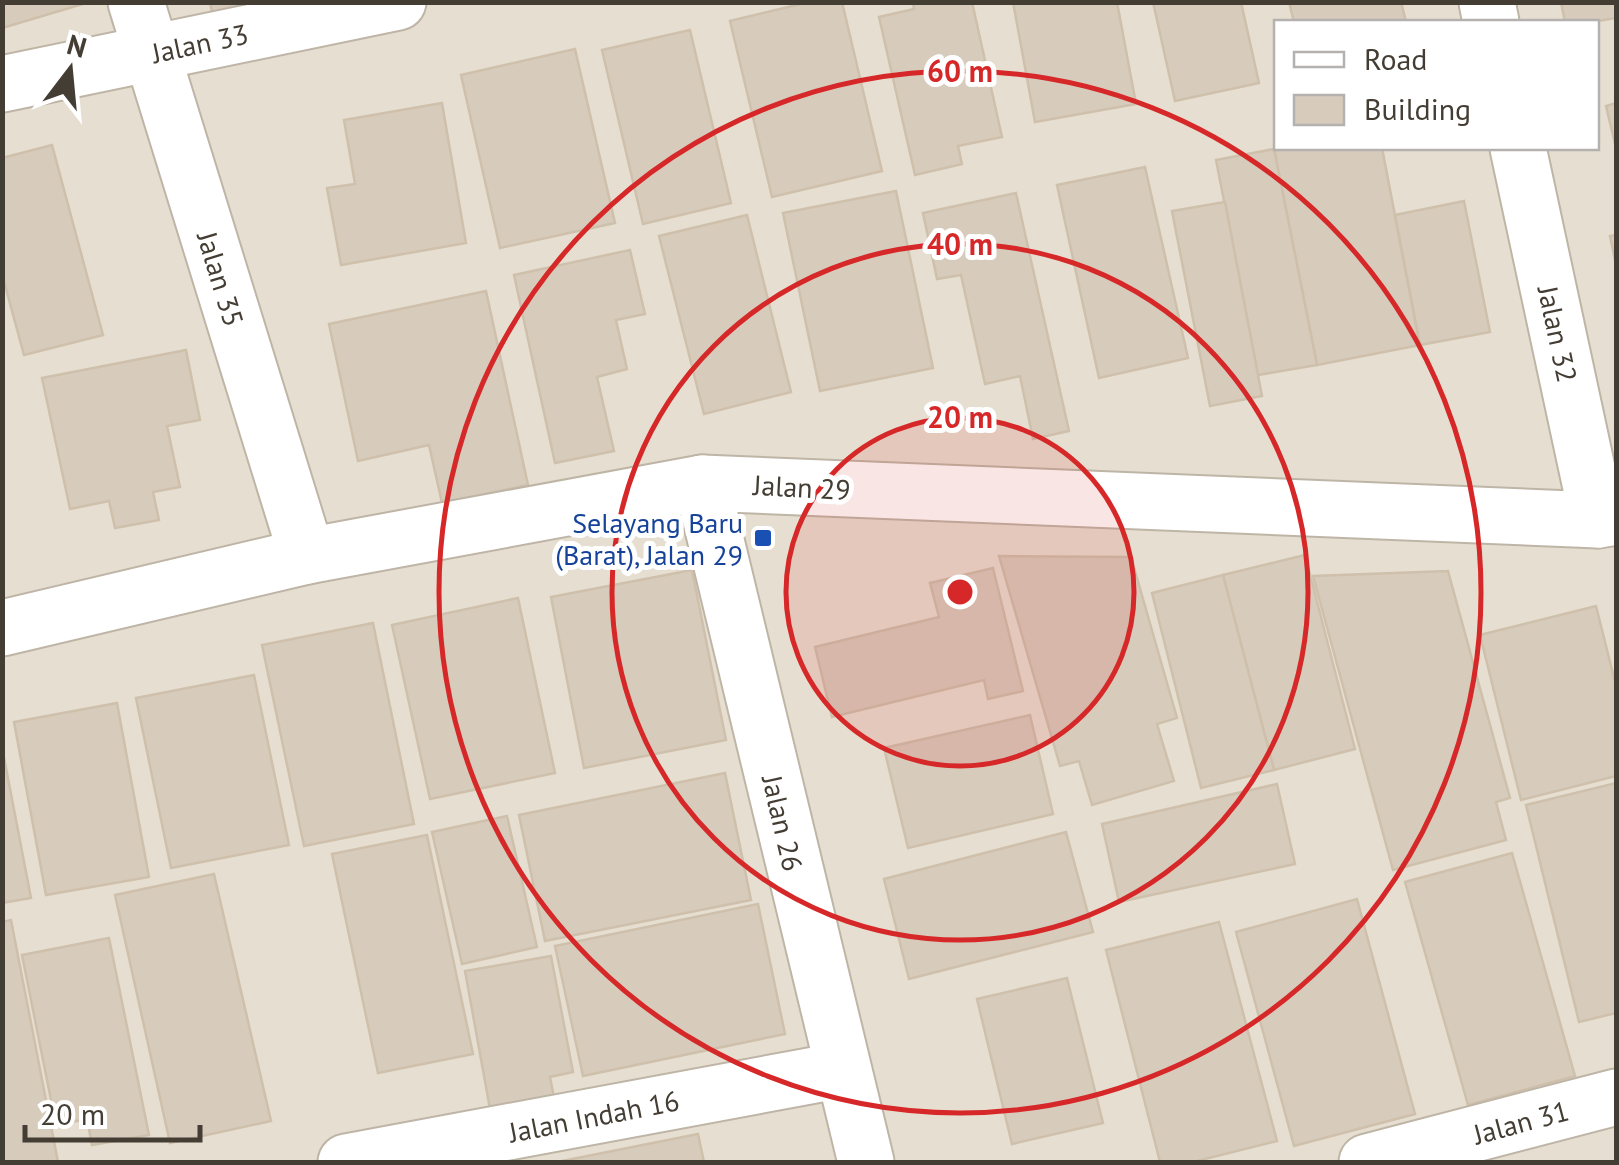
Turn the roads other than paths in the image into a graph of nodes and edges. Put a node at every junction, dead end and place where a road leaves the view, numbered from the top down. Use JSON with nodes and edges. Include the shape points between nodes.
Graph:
{"nodes":[{"id":1,"x":398,"y":2,"type":"edge"},
{"id":2,"x":144,"y":28,"type":"edge"},
{"id":3,"x":2,"y":84,"type":"edge"},
{"id":4,"x":1518,"y":150,"type":"edge"},
{"id":5,"x":702,"y":483,"type":"junction"},
{"id":6,"x":1607,"y":518,"type":"edge"},
{"id":7,"x":307,"y":556,"type":"junction"},
{"id":8,"x":2,"y":628,"type":"edge"},
{"id":9,"x":842,"y":1070,"type":"junction"},
{"id":10,"x":1616,"y":1097,"type":"edge"},
{"id":11,"x":1400,"y":1158,"type":"edge"},
{"id":12,"x":346,"y":1162,"type":"edge"},
{"id":13,"x":866,"y":1162,"type":"edge"}],
"edges":[{"from":1,"to":2,"type":"street","name":"Jalan 33"},
{"from":2,"to":3,"type":"street","name":"Jalan 33"},
{"from":2,"to":7,"type":"street","name":"Jalan 35"},
{"from":4,"to":6,"type":"street","name":"Jalan 32"},
{"from":5,"to":6,"type":"street","name":"Jalan 29"},
{"from":5,"to":7,"type":"street","name":"Jalan 29"},
{"from":5,"to":9,"type":"street","name":"Jalan 26"},
{"from":7,"to":8,"type":"street","name":"Jalan 29"},
{"from":9,"to":12,"type":"street","name":"Jalan Indah 16"},
{"from":9,"to":13,"type":"street","name":"Jalan 26"},
{"from":10,"to":11,"type":"street","name":"Jalan 31"}]}
